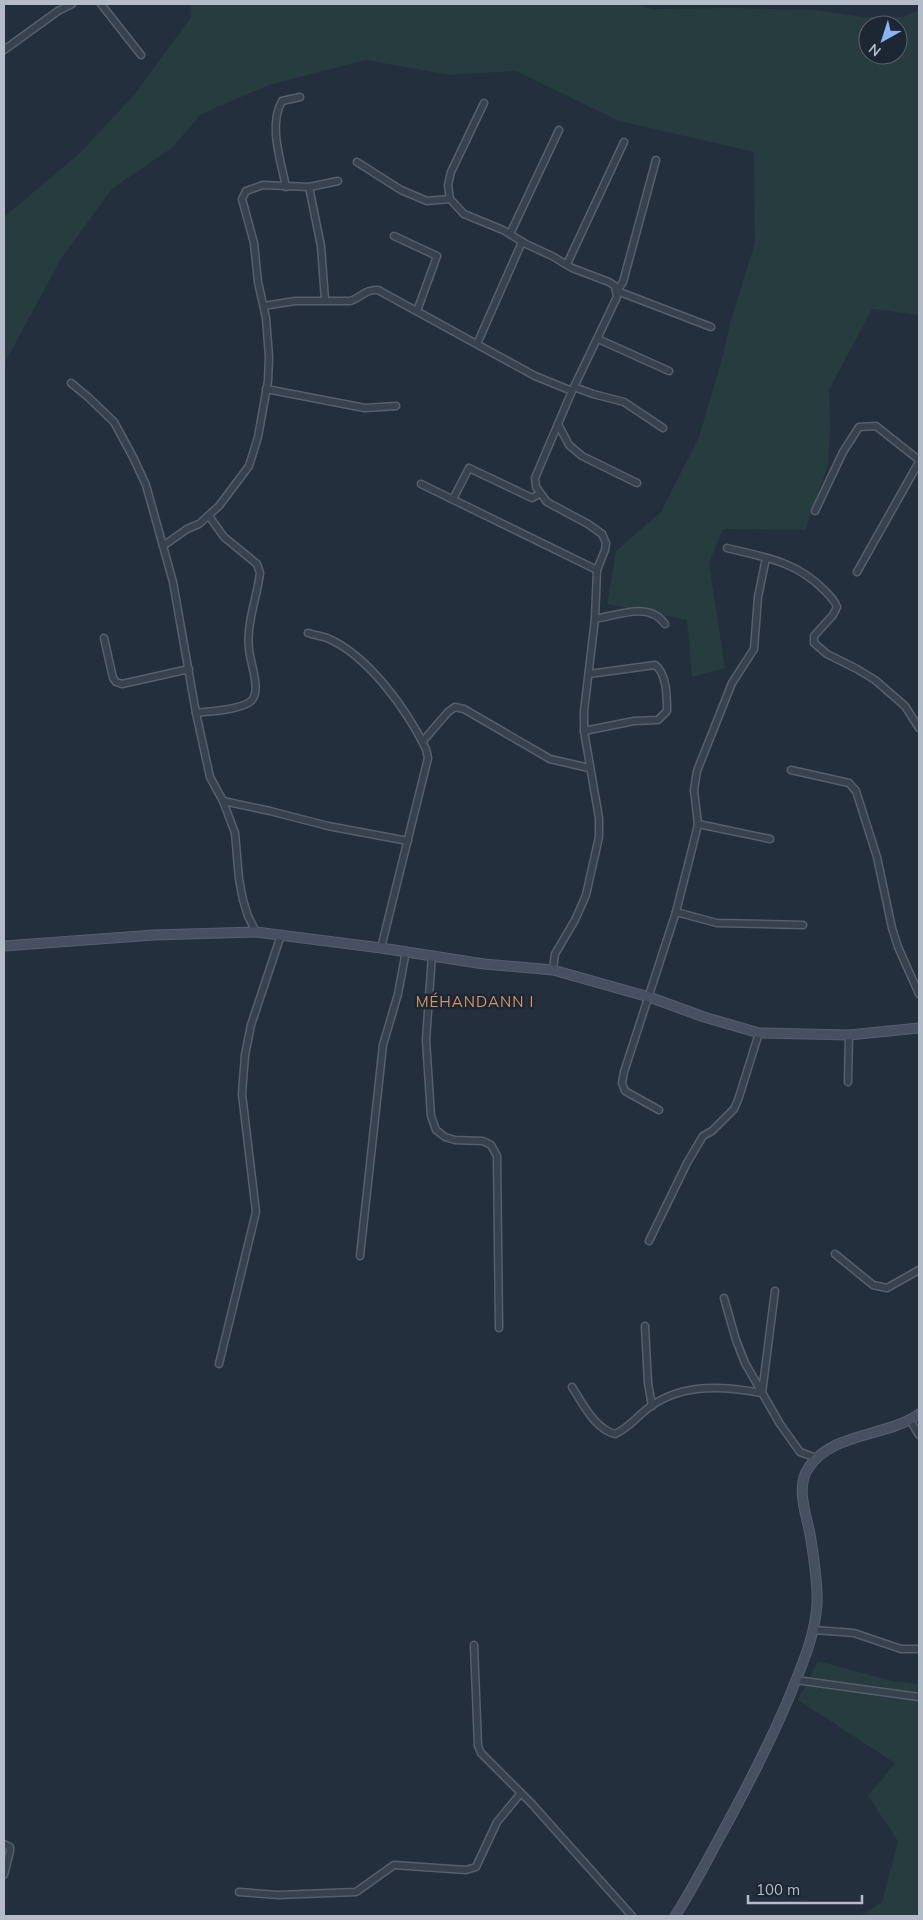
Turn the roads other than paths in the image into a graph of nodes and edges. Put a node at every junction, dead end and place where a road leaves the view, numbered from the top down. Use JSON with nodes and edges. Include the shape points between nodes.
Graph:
{"nodes":[{"id":1,"x":72,"y":4,"type":"edge"},
{"id":2,"x":101,"y":4,"type":"edge"},
{"id":3,"x":4,"y":50,"type":"edge"},
{"id":4,"x":141,"y":55,"type":"dead end"},
{"id":5,"x":300,"y":97,"type":"dead end"},
{"id":6,"x":484,"y":103,"type":"dead end"},
{"id":7,"x":559,"y":130,"type":"dead end"},
{"id":8,"x":624,"y":142,"type":"dead end"},
{"id":9,"x":656,"y":160,"type":"dead end"},
{"id":10,"x":357,"y":162,"type":"dead end"},
{"id":11,"x":338,"y":181,"type":"dead end"},
{"id":12,"x":286,"y":187,"type":"junction"},
{"id":13,"x":310,"y":187,"type":"junction"},
{"id":14,"x":450,"y":199,"type":"junction"},
{"id":15,"x":510,"y":234,"type":"junction"},
{"id":16,"x":394,"y":236,"type":"dead end"},
{"id":17,"x":522,"y":242,"type":"junction"},
{"id":18,"x":567,"y":264,"type":"junction"},
{"id":19,"x":617,"y":291,"type":"junction"},
{"id":20,"x":324,"y":300,"type":"junction"},
{"id":21,"x":264,"y":306,"type":"junction"},
{"id":22,"x":417,"y":311,"type":"junction"},
{"id":23,"x":711,"y":327,"type":"dead end"},
{"id":24,"x":598,"y":339,"type":"junction"},
{"id":25,"x":477,"y":344,"type":"junction"},
{"id":26,"x":669,"y":371,"type":"dead end"},
{"id":27,"x":71,"y":383,"type":"dead end"},
{"id":28,"x":266,"y":389,"type":"junction"},
{"id":29,"x":573,"y":389,"type":"junction"},
{"id":30,"x":396,"y":406,"type":"dead end"},
{"id":31,"x":558,"y":424,"type":"junction"},
{"id":32,"x":663,"y":428,"type":"dead end"},
{"id":33,"x":919,"y":461,"type":"edge"},
{"id":34,"x":637,"y":483,"type":"dead end"},
{"id":35,"x":421,"y":484,"type":"dead end"},
{"id":36,"x":539,"y":494,"type":"junction"},
{"id":37,"x":453,"y":499,"type":"junction"},
{"id":38,"x":815,"y":511,"type":"dead end"},
{"id":39,"x":209,"y":516,"type":"junction"},
{"id":40,"x":163,"y":546,"type":"junction"},
{"id":41,"x":727,"y":548,"type":"dead end"},
{"id":42,"x":766,"y":558,"type":"junction"},
{"id":43,"x":597,"y":570,"type":"junction"},
{"id":44,"x":857,"y":572,"type":"dead end"},
{"id":45,"x":595,"y":619,"type":"junction"},
{"id":46,"x":665,"y":624,"type":"dead end"},
{"id":47,"x":308,"y":633,"type":"dead end"},
{"id":48,"x":104,"y":638,"type":"dead end"},
{"id":49,"x":189,"y":669,"type":"junction"},
{"id":50,"x":589,"y":674,"type":"junction"},
{"id":51,"x":196,"y":713,"type":"junction"},
{"id":52,"x":919,"y":728,"type":"edge"},
{"id":53,"x":584,"y":731,"type":"junction"},
{"id":54,"x":422,"y":741,"type":"junction"},
{"id":55,"x":589,"y":768,"type":"junction"},
{"id":56,"x":791,"y":770,"type":"dead end"},
{"id":57,"x":223,"y":801,"type":"junction"},
{"id":58,"x":698,"y":824,"type":"junction"},
{"id":59,"x":770,"y":839,"type":"dead end"},
{"id":60,"x":408,"y":841,"type":"junction"},
{"id":61,"x":676,"y":912,"type":"junction"},
{"id":62,"x":803,"y":925,"type":"dead end"},
{"id":63,"x":256,"y":932,"type":"junction"},
{"id":64,"x":281,"y":935,"type":"junction"},
{"id":65,"x":4,"y":946,"type":"edge"},
{"id":66,"x":382,"y":948,"type":"junction"},
{"id":67,"x":406,"y":951,"type":"junction"},
{"id":68,"x":432,"y":955,"type":"junction"},
{"id":69,"x":553,"y":970,"type":"junction"},
{"id":70,"x":919,"y":994,"type":"edge"},
{"id":71,"x":649,"y":997,"type":"junction"},
{"id":72,"x":919,"y":1028,"type":"edge"},
{"id":73,"x":759,"y":1033,"type":"junction"},
{"id":74,"x":849,"y":1035,"type":"junction"},
{"id":75,"x":848,"y":1082,"type":"dead end"},
{"id":76,"x":659,"y":1110,"type":"dead end"},
{"id":77,"x":649,"y":1241,"type":"dead end"},
{"id":78,"x":835,"y":1254,"type":"dead end"},
{"id":79,"x":360,"y":1256,"type":"dead end"},
{"id":80,"x":919,"y":1270,"type":"edge"},
{"id":81,"x":775,"y":1291,"type":"dead end"},
{"id":82,"x":724,"y":1298,"type":"dead end"},
{"id":83,"x":645,"y":1326,"type":"dead end"},
{"id":84,"x":499,"y":1328,"type":"dead end"},
{"id":85,"x":219,"y":1364,"type":"dead end"},
{"id":86,"x":572,"y":1388,"type":"dead end"},
{"id":87,"x":762,"y":1393,"type":"junction"},
{"id":88,"x":652,"y":1406,"type":"junction"},
{"id":89,"x":919,"y":1414,"type":"edge"},
{"id":90,"x":910,"y":1420,"type":"junction"},
{"id":91,"x":919,"y":1435,"type":"edge"},
{"id":92,"x":816,"y":1458,"type":"junction"},
{"id":93,"x":814,"y":1630,"type":"junction"},
{"id":94,"x":474,"y":1645,"type":"dead end"},
{"id":95,"x":919,"y":1650,"type":"edge"},
{"id":96,"x":796,"y":1680,"type":"junction"},
{"id":97,"x":919,"y":1698,"type":"edge"},
{"id":98,"x":521,"y":1793,"type":"junction"},
{"id":99,"x":4,"y":1844,"type":"edge"},
{"id":100,"x":4,"y":1875,"type":"edge"},
{"id":101,"x":239,"y":1892,"type":"dead end"},
{"id":102,"x":632,"y":1916,"type":"edge"},
{"id":103,"x":675,"y":1916,"type":"edge"}],
"edges":[{"from":1,"to":3,"type":"street"},
{"from":2,"to":4,"type":"street"},
{"from":5,"to":12,"type":"street","via":[[282,101],[277,109],[276,130]]},
{"from":6,"to":14,"type":"street","via":[[451,172],[448,185]]},
{"from":7,"to":15,"type":"street"},
{"from":8,"to":18,"type":"street"},
{"from":9,"to":19,"type":"street","via":[[623,282]]},
{"from":10,"to":14,"type":"street","via":[[401,190],[427,201]]},
{"from":11,"to":13,"type":"street"},
{"from":12,"to":13,"type":"street"},
{"from":12,"to":21,"type":"street","via":[[263,185],[246,191],[242,198],[254,243]]},
{"from":13,"to":20,"type":"street","via":[[321,246]]},
{"from":14,"to":15,"type":"street","via":[[464,214]]},
{"from":15,"to":17,"type":"street"},
{"from":16,"to":22,"type":"street","via":[[437,256]]},
{"from":17,"to":18,"type":"street"},
{"from":17,"to":25,"type":"street"},
{"from":18,"to":19,"type":"street","via":[[609,282]]},
{"from":19,"to":23,"type":"street"},
{"from":19,"to":24,"type":"street","via":[[618,297]]},
{"from":20,"to":21,"type":"street"},
{"from":20,"to":22,"type":"street","via":[[350,301],[368,290],[378,290]]},
{"from":21,"to":28,"type":"street","via":[[269,357]]},
{"from":22,"to":25,"type":"street"},
{"from":24,"to":26,"type":"street"},
{"from":24,"to":29,"type":"street"},
{"from":25,"to":29,"type":"street","via":[[535,376]]},
{"from":27,"to":40,"type":"street","via":[[114,422],[146,485]]},
{"from":28,"to":30,"type":"street","via":[[365,408]]},
{"from":28,"to":39,"type":"street","via":[[253,458]]},
{"from":29,"to":31,"type":"street"},
{"from":29,"to":32,"type":"street","via":[[624,402]]},
{"from":31,"to":34,"type":"street","via":[[569,444],[582,456]]},
{"from":31,"to":36,"type":"street","via":[[535,478]]},
{"from":33,"to":38,"type":"street","via":[[876,426],[859,427],[843,452]]},
{"from":33,"to":44,"type":"street"},
{"from":35,"to":37,"type":"street"},
{"from":36,"to":37,"type":"street","via":[[532,498],[469,468]]},
{"from":36,"to":43,"type":"street","via":[[602,534],[606,543]]},
{"from":37,"to":43,"type":"street"},
{"from":39,"to":40,"type":"street"},
{"from":39,"to":51,"type":"street","via":[[224,537],[257,564],[260,573],[248,648],[256,687],[255,696],[243,706]]},
{"from":40,"to":49,"type":"street"},
{"from":41,"to":42,"type":"street"},
{"from":42,"to":52,"type":"street","via":[[796,567],[834,600],[837,607],[814,636],[814,643],[827,654],[874,680],[905,706]]},
{"from":42,"to":58,"type":"street","via":[[758,597],[754,649],[732,683],[697,770],[694,790]]},
{"from":43,"to":45,"type":"street"},
{"from":45,"to":46,"type":"street","via":[[640,610],[659,616]]},
{"from":45,"to":50,"type":"street"},
{"from":47,"to":54,"type":"street","via":[[327,638],[364,662],[382,680]]},
{"from":48,"to":49,"type":"street","via":[[116,682],[122,684]]},
{"from":49,"to":51,"type":"street"},
{"from":50,"to":53,"type":"street"},
{"from":50,"to":53,"type":"street","via":[[655,665],[662,675],[667,711],[658,720],[634,720]]},
{"from":51,"to":57,"type":"street","via":[[210,777]]},
{"from":53,"to":55,"type":"street"},
{"from":54,"to":55,"type":"street","via":[[455,707],[464,709],[550,759]]},
{"from":54,"to":60,"type":"street","via":[[428,758]]},
{"from":55,"to":69,"type":"street","via":[[599,818],[599,837],[586,895],[555,954]]},
{"from":56,"to":70,"type":"street","via":[[849,783],[856,791],[876,857],[892,928]]},
{"from":57,"to":60,"type":"street"},
{"from":57,"to":63,"type":"street","via":[[235,833],[243,900]]},
{"from":58,"to":59,"type":"street"},
{"from":58,"to":61,"type":"street"},
{"from":60,"to":66,"type":"street"},
{"from":61,"to":62,"type":"street","via":[[717,923]]},
{"from":61,"to":71,"type":"street"},
{"from":63,"to":64,"type":"street"},
{"from":63,"to":65,"type":"street","via":[[154,935]]},
{"from":64,"to":66,"type":"street"},
{"from":64,"to":85,"type":"street","via":[[250,1025],[245,1055],[242,1094],[256,1212]]},
{"from":66,"to":67,"type":"street"},
{"from":67,"to":68,"type":"street"},
{"from":67,"to":79,"type":"street","via":[[383,1045]]},
{"from":68,"to":69,"type":"street","via":[[484,964]]},
{"from":68,"to":84,"type":"street","via":[[426,1040],[430,1116],[436,1130],[446,1138],[483,1141],[497,1156]]},
{"from":69,"to":71,"type":"street"},
{"from":71,"to":73,"type":"street"},
{"from":71,"to":76,"type":"street","via":[[622,1083],[631,1096]]},
{"from":72,"to":74,"type":"street"},
{"from":73,"to":74,"type":"street"},
{"from":73,"to":77,"type":"street","via":[[734,1109],[703,1136]]},
{"from":74,"to":75,"type":"street"},
{"from":78,"to":80,"type":"street","via":[[873,1286],[887,1288]]},
{"from":81,"to":87,"type":"street"},
{"from":82,"to":87,"type":"street","via":[[745,1363]]},
{"from":83,"to":88,"type":"street"},
{"from":86,"to":88,"type":"street","via":[[599,1426],[615,1434]]},
{"from":87,"to":88,"type":"street","via":[[704,1388],[674,1394]]},
{"from":87,"to":92,"type":"street","via":[[794,1445],[800,1452]]},
{"from":89,"to":90,"type":"street"},
{"from":90,"to":91,"type":"street"},
{"from":90,"to":92,"type":"street","via":[[893,1428],[855,1436]]},
{"from":92,"to":93,"type":"street","via":[[802,1484],[802,1500],[815,1565],[817,1604]]},
{"from":93,"to":95,"type":"street","via":[[854,1632],[900,1649]]},
{"from":93,"to":96,"type":"street"},
{"from":94,"to":98,"type":"street","via":[[478,1746],[490,1763]]},
{"from":96,"to":97,"type":"street"},
{"from":96,"to":103,"type":"street","via":[[740,1802]]},
{"from":98,"to":101,"type":"street","via":[[497,1822],[476,1867],[466,1870],[394,1865],[356,1892],[278,1895]]},
{"from":98,"to":102,"type":"street"},
{"from":99,"to":100,"type":"street","via":[[10,1851]]}]}
